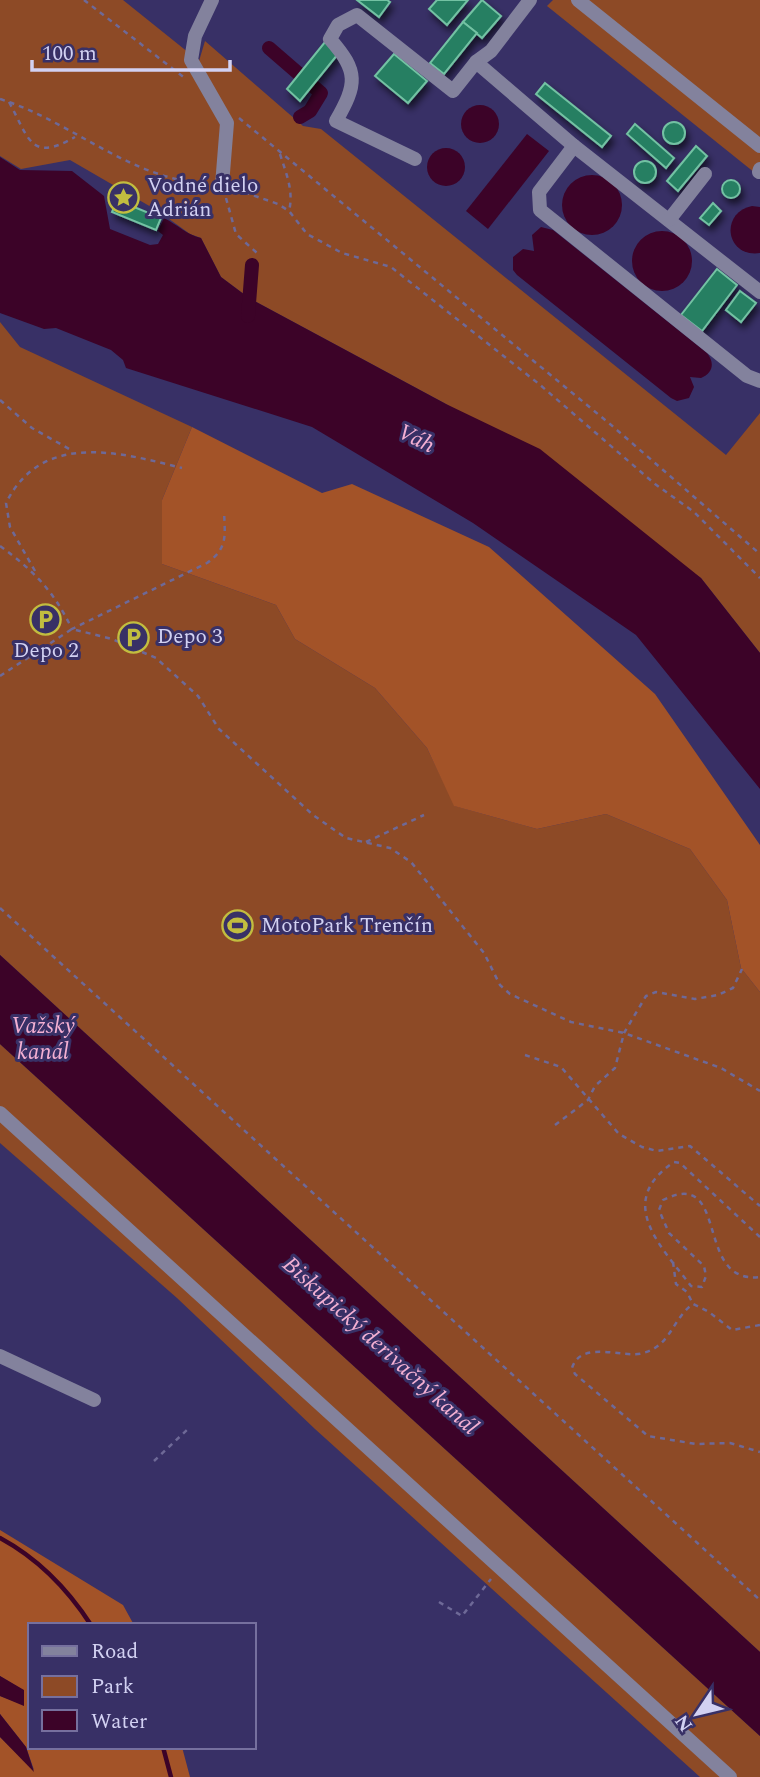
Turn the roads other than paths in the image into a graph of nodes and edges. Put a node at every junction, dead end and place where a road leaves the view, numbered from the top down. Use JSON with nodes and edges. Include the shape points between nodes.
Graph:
{"nodes":[{"id":1,"x":212,"y":0,"type":"edge"},
{"id":2,"x":530,"y":0,"type":"edge"},
{"id":3,"x":578,"y":0,"type":"edge"},
{"id":4,"x":476,"y":62,"type":"junction"},
{"id":5,"x":574,"y":146,"type":"junction"},
{"id":6,"x":760,"y":146,"type":"edge"},
{"id":7,"x":415,"y":159,"type":"dead end"},
{"id":8,"x":705,"y":174,"type":"dead end"},
{"id":9,"x":222,"y":185,"type":"road end"},
{"id":10,"x":668,"y":220,"type":"junction"},
{"id":11,"x":760,"y":292,"type":"edge"},
{"id":12,"x":760,"y":381,"type":"edge"},
{"id":13,"x":0,"y":1114,"type":"edge"},
{"id":14,"x":0,"y":1356,"type":"edge"},
{"id":15,"x":94,"y":1400,"type":"dead end"},
{"id":16,"x":730,"y":1777,"type":"edge"}],
"edges":[{"from":1,"to":9,"type":"lane","via":[[195,36],[191,60],[227,123]]},
{"from":2,"to":4,"type":"lane","via":[[491,51]]},
{"from":3,"to":6,"type":"lane"},
{"from":4,"to":5,"type":"lane"},
{"from":4,"to":7,"type":"lane","via":[[453,91],[357,15],[338,25],[330,39],[353,73],[352,93],[336,121]]},
{"from":5,"to":10,"type":"lane"},
{"from":5,"to":12,"type":"lane","via":[[539,192],[540,210],[747,376]]},
{"from":8,"to":10,"type":"lane"},
{"from":10,"to":11,"type":"lane"},
{"from":13,"to":16,"type":"lane"},
{"from":14,"to":15,"type":"lane"}]}
